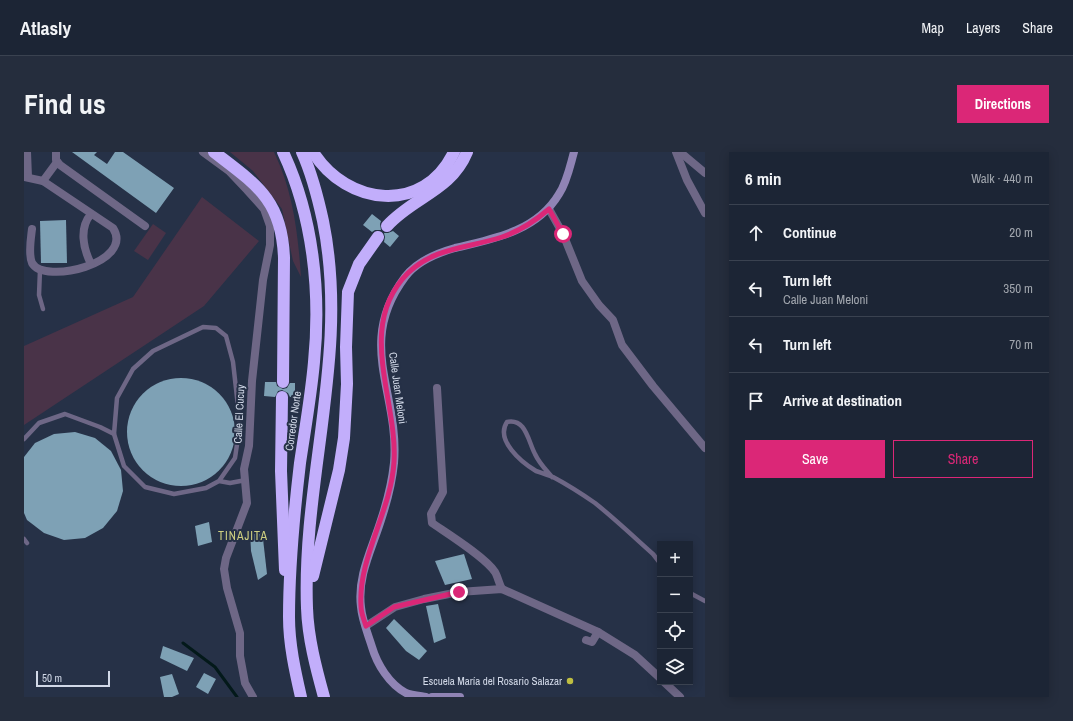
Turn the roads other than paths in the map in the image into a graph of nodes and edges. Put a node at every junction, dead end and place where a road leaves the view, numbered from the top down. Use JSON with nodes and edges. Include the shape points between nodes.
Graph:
{"nodes":[{"id":1,"x":27,"y":152,"type":"edge"},
{"id":2,"x":56,"y":152,"type":"edge"},
{"id":3,"x":203,"y":152,"type":"edge"},
{"id":4,"x":214,"y":152,"type":"edge"},
{"id":5,"x":283,"y":152,"type":"edge"},
{"id":6,"x":302,"y":152,"type":"edge"},
{"id":7,"x":313,"y":152,"type":"edge"},
{"id":8,"x":454,"y":152,"type":"edge"},
{"id":9,"x":467,"y":152,"type":"edge"},
{"id":10,"x":574,"y":152,"type":"edge"},
{"id":11,"x":676,"y":152,"type":"edge"},
{"id":12,"x":680,"y":152,"type":"edge"},
{"id":13,"x":58,"y":162,"type":"junction"},
{"id":14,"x":705,"y":173,"type":"edge"},
{"id":15,"x":26,"y":177,"type":"edge"},
{"id":16,"x":43,"y":181,"type":"junction"},
{"id":17,"x":549,"y":209,"type":"junction"},
{"id":18,"x":705,"y":213,"type":"edge"},
{"id":19,"x":91,"y":214,"type":"junction"},
{"id":20,"x":146,"y":226,"type":"dead end"},
{"id":21,"x":387,"y":226,"type":"dead end"},
{"id":22,"x":32,"y":229,"type":"dead end"},
{"id":23,"x":378,"y":237,"type":"dead end"},
{"id":24,"x":90,"y":264,"type":"junction"},
{"id":25,"x":40,"y":270,"type":"junction"},
{"id":26,"x":43,"y":309,"type":"dead end"},
{"id":27,"x":282,"y":382,"type":"dead end"},
{"id":28,"x":437,"y":388,"type":"dead end"},
{"id":29,"x":282,"y":397,"type":"dead end"},
{"id":30,"x":114,"y":434,"type":"junction"},
{"id":31,"x":24,"y":439,"type":"edge"},
{"id":32,"x":705,"y":448,"type":"edge"},
{"id":33,"x":552,"y":477,"type":"junction"},
{"id":34,"x":246,"y":480,"type":"junction"},
{"id":35,"x":219,"y":481,"type":"junction"},
{"id":36,"x":24,"y":539,"type":"edge"},
{"id":37,"x":27,"y":543,"type":"dead end"},
{"id":38,"x":657,"y":560,"type":"edge"},
{"id":39,"x":502,"y":589,"type":"junction"},
{"id":40,"x":693,"y":595,"type":"edge"},
{"id":41,"x":705,"y":601,"type":"edge"},
{"id":42,"x":307,"y":609,"type":"junction"},
{"id":43,"x":289,"y":618,"type":"junction"},
{"id":44,"x":366,"y":626,"type":"junction"},
{"id":45,"x":598,"y":632,"type":"junction"},
{"id":46,"x":586,"y":640,"type":"dead end"},
{"id":47,"x":657,"y":675,"type":"edge"},
{"id":48,"x":667,"y":685,"type":"edge"},
{"id":49,"x":253,"y":697,"type":"edge"},
{"id":50,"x":301,"y":697,"type":"edge"},
{"id":51,"x":324,"y":697,"type":"edge"},
{"id":52,"x":426,"y":697,"type":"edge"},
{"id":53,"x":432,"y":697,"type":"edge"},
{"id":54,"x":460,"y":697,"type":"edge"},
{"id":55,"x":680,"y":697,"type":"edge"}],
"edges":[{"from":1,"to":15,"type":"street"},
{"from":2,"to":13,"type":"street"},
{"from":3,"to":34,"type":"street","name":"Calle El Cucuy","via":[[247,190],[264,209],[270,226],[270,245],[263,280],[252,381],[249,446],[244,469]]},
{"from":4,"to":27,"type":"highway","via":[[260,189],[280,222],[284,258]]},
{"from":5,"to":43,"type":"highway","name":"Corredor Norte","via":[[305,215],[317,316],[296,506]]},
{"from":6,"to":42,"type":"highway","via":[[319,203],[326,240],[332,314],[327,398],[311,508]]},
{"from":7,"to":8,"type":"highway","via":[[330,174],[347,186],[369,194],[393,196],[410,193],[431,181],[443,170]]},
{"from":9,"to":21,"type":"highway","via":[[458,169],[444,185],[407,207]]},
{"from":10,"to":17,"type":"main road","name":"Calle Juan Meloni","via":[[560,194]]},
{"from":11,"to":18,"type":"street","via":[[687,180]]},
{"from":12,"to":14,"type":"street"},
{"from":13,"to":16,"type":"street"},
{"from":13,"to":20,"type":"street"},
{"from":15,"to":16,"type":"street"},
{"from":16,"to":19,"type":"street"},
{"from":17,"to":32,"type":"street","via":[[563,234],[582,281],[612,320],[622,345]]},
{"from":17,"to":44,"type":"main road","name":"Calle Juan Meloni","via":[[520,230],[426,258],[407,274],[384,314],[380,341],[394,462],[390,488],[361,586],[361,607]]},
{"from":19,"to":24,"type":"street","via":[[85,223],[83,238]]},
{"from":19,"to":24,"type":"street","via":[[113,228],[118,239],[116,246],[106,257]]},
{"from":22,"to":25,"type":"street","via":[[31,259],[34,266]]},
{"from":23,"to":42,"type":"highway","via":[[359,264],[348,292],[344,438]]},
{"from":24,"to":25,"type":"street","via":[[62,272]]},
{"from":25,"to":26,"type":"lane","via":[[39,295]]},
{"from":28,"to":39,"type":"street","via":[[443,492],[431,514],[432,523],[492,568]]},
{"from":29,"to":43,"type":"highway","via":[[283,537]]},
{"from":30,"to":31,"type":"lane","via":[[65,414],[39,423]]},
{"from":30,"to":35,"type":"lane","via":[[124,466],[144,487],[174,494],[206,488]]},
{"from":30,"to":35,"type":"lane","via":[[116,398],[133,369],[153,351],[203,327],[216,328],[226,336],[233,362],[240,424],[235,458]]},
{"from":33,"to":33,"type":"lane","via":[[524,462],[506,442],[502,428],[507,422],[512,421],[522,426],[537,458]]},
{"from":33,"to":38,"type":"lane","via":[[595,503]]},
{"from":34,"to":35,"type":"lane","via":[[230,483]]},
{"from":34,"to":49,"type":"street","name":"Calle El Cucuy","via":[[247,503],[224,569],[240,633],[240,656],[245,683]]},
{"from":36,"to":37,"type":"lane"},
{"from":39,"to":44,"type":"street","via":[[459,592],[394,607]]},
{"from":39,"to":45,"type":"street"},
{"from":40,"to":41,"type":"lane"},
{"from":42,"to":51,"type":"highway","via":[[313,657]]},
{"from":43,"to":50,"type":"highway","name":"Corredor Norte"},
{"from":44,"to":52,"type":"main road","name":"Calle Juan Meloni","via":[[376,661],[390,679],[406,693]]},
{"from":45,"to":46,"type":"street","via":[[592,642]]},
{"from":45,"to":47,"type":"street","via":[[635,655]]},
{"from":48,"to":55,"type":"street"},
{"from":53,"to":54,"type":"main road"}]}
